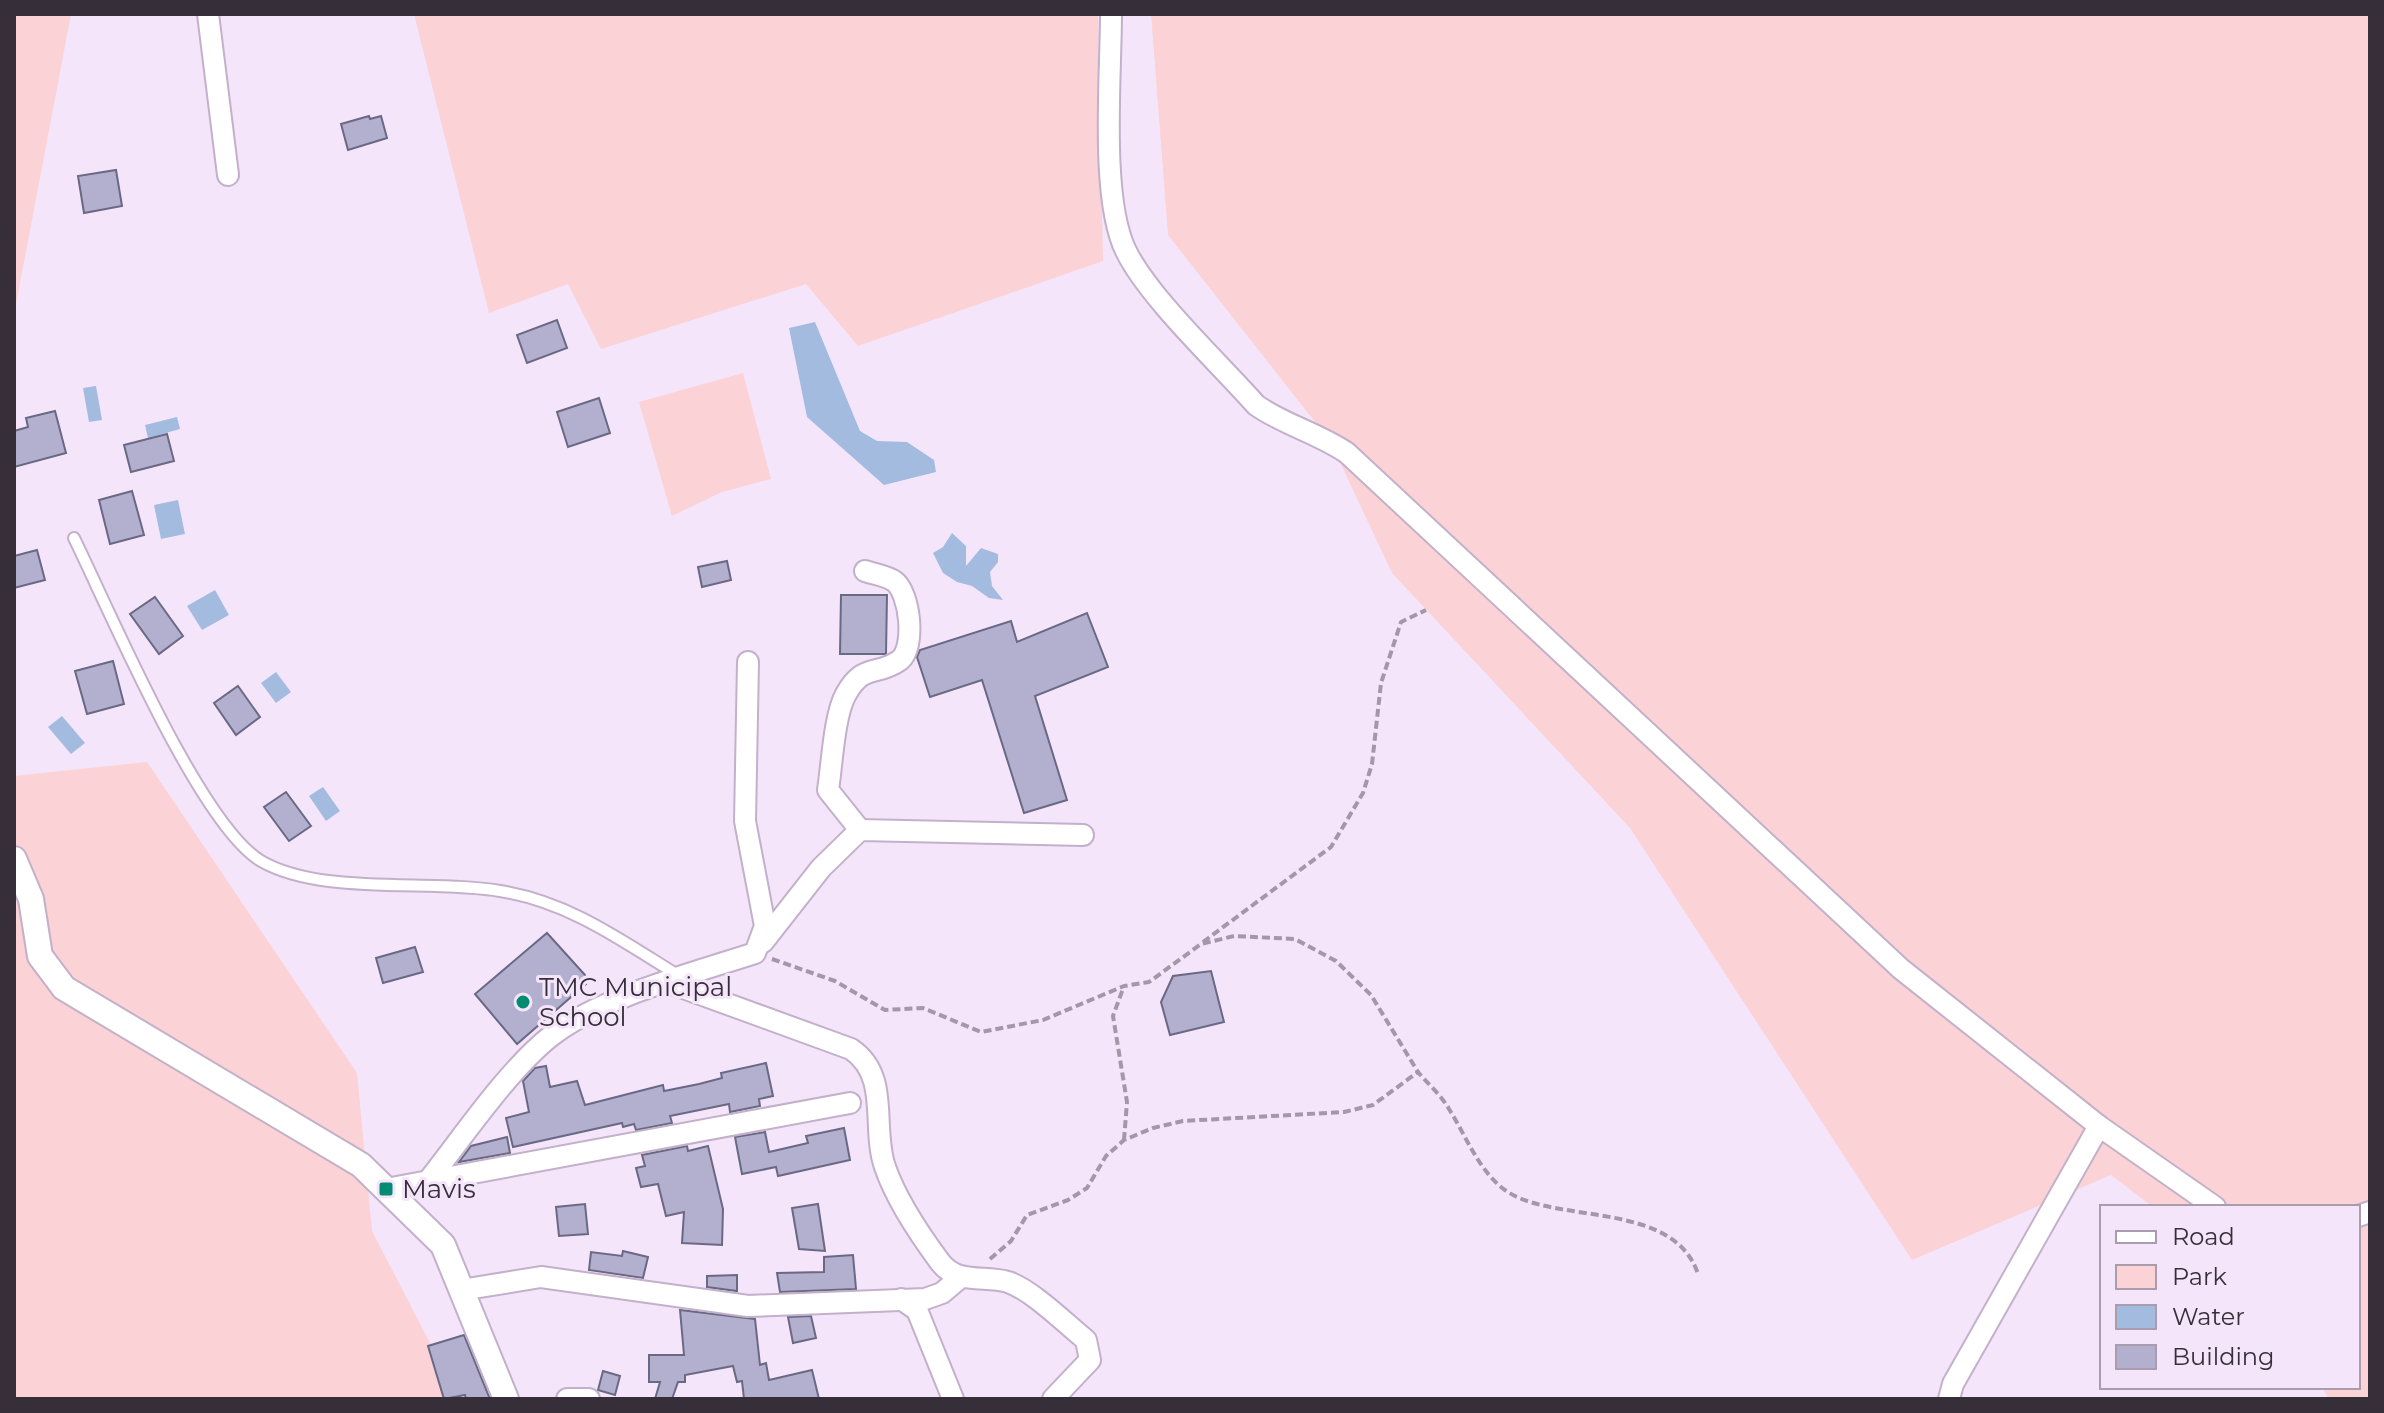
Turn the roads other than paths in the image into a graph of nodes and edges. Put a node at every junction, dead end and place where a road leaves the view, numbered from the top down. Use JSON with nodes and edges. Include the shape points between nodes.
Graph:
{"nodes":[{"id":1,"x":208,"y":14,"type":"edge"},
{"id":2,"x":1111,"y":14,"type":"edge"},
{"id":3,"x":228,"y":175,"type":"dead end"},
{"id":4,"x":74,"y":538,"type":"dead end"},
{"id":5,"x":865,"y":571,"type":"dead end"},
{"id":6,"x":748,"y":662,"type":"dead end"},
{"id":7,"x":860,"y":830,"type":"junction"},
{"id":8,"x":1083,"y":835,"type":"dead end"},
{"id":9,"x":14,"y":859,"type":"edge"},
{"id":10,"x":755,"y":953,"type":"junction"},
{"id":11,"x":674,"y":980,"type":"junction"},
{"id":12,"x":850,"y":1103,"type":"dead end"},
{"id":13,"x":2099,"y":1126,"type":"junction"},
{"id":14,"x":428,"y":1181,"type":"junction"},
{"id":15,"x":386,"y":1189,"type":"junction"},
{"id":16,"x":2212,"y":1205,"type":"edge"},
{"id":17,"x":961,"y":1277,"type":"junction"},
{"id":18,"x":461,"y":1290,"type":"junction"},
{"id":19,"x":901,"y":1299,"type":"junction"},
{"id":20,"x":506,"y":1399,"type":"edge"},
{"id":21,"x":567,"y":1399,"type":"edge"},
{"id":22,"x":589,"y":1399,"type":"edge"},
{"id":23,"x":953,"y":1399,"type":"edge"},
{"id":24,"x":1053,"y":1399,"type":"edge"},
{"id":25,"x":1949,"y":1399,"type":"edge"}],
"edges":[{"from":1,"to":3,"type":"street"},
{"from":2,"to":13,"type":"street","via":[[1111,188],[1125,250],[1142,277],[1256,405],[1347,453],[1901,969]]},
{"from":4,"to":11,"type":"lane","via":[[179,752],[234,839],[259,860],[285,872],[328,879],[498,890],[548,901],[577,913]]},
{"from":5,"to":7,"type":"street","via":[[894,581],[902,590],[911,630],[906,654],[898,662],[859,674],[844,698],[828,790]]},
{"from":6,"to":10,"type":"street","via":[[745,821],[765,926]]},
{"from":7,"to":8,"type":"street"},
{"from":7,"to":10,"type":"street","via":[[821,868]]},
{"from":9,"to":15,"type":"street","via":[[31,899],[40,956],[64,988],[361,1165]]},
{"from":10,"to":11,"type":"street"},
{"from":11,"to":14,"type":"street","via":[[580,1017],[550,1037]]},
{"from":11,"to":17,"type":"street","via":[[866,1059],[874,1074],[881,1146],[892,1182],[941,1264]]},
{"from":12,"to":14,"type":"street"},
{"from":13,"to":16,"type":"street"},
{"from":13,"to":25,"type":"street"},
{"from":14,"to":15,"type":"street"},
{"from":15,"to":18,"type":"street","via":[[443,1245]]},
{"from":17,"to":19,"type":"street","via":[[933,1297]]},
{"from":17,"to":24,"type":"street","via":[[1019,1287],[1086,1340],[1090,1360]]},
{"from":18,"to":19,"type":"street","via":[[541,1277],[748,1306]]},
{"from":18,"to":20,"type":"street"},
{"from":19,"to":23,"type":"street","via":[[917,1310]]},
{"from":21,"to":22,"type":"street"}]}
